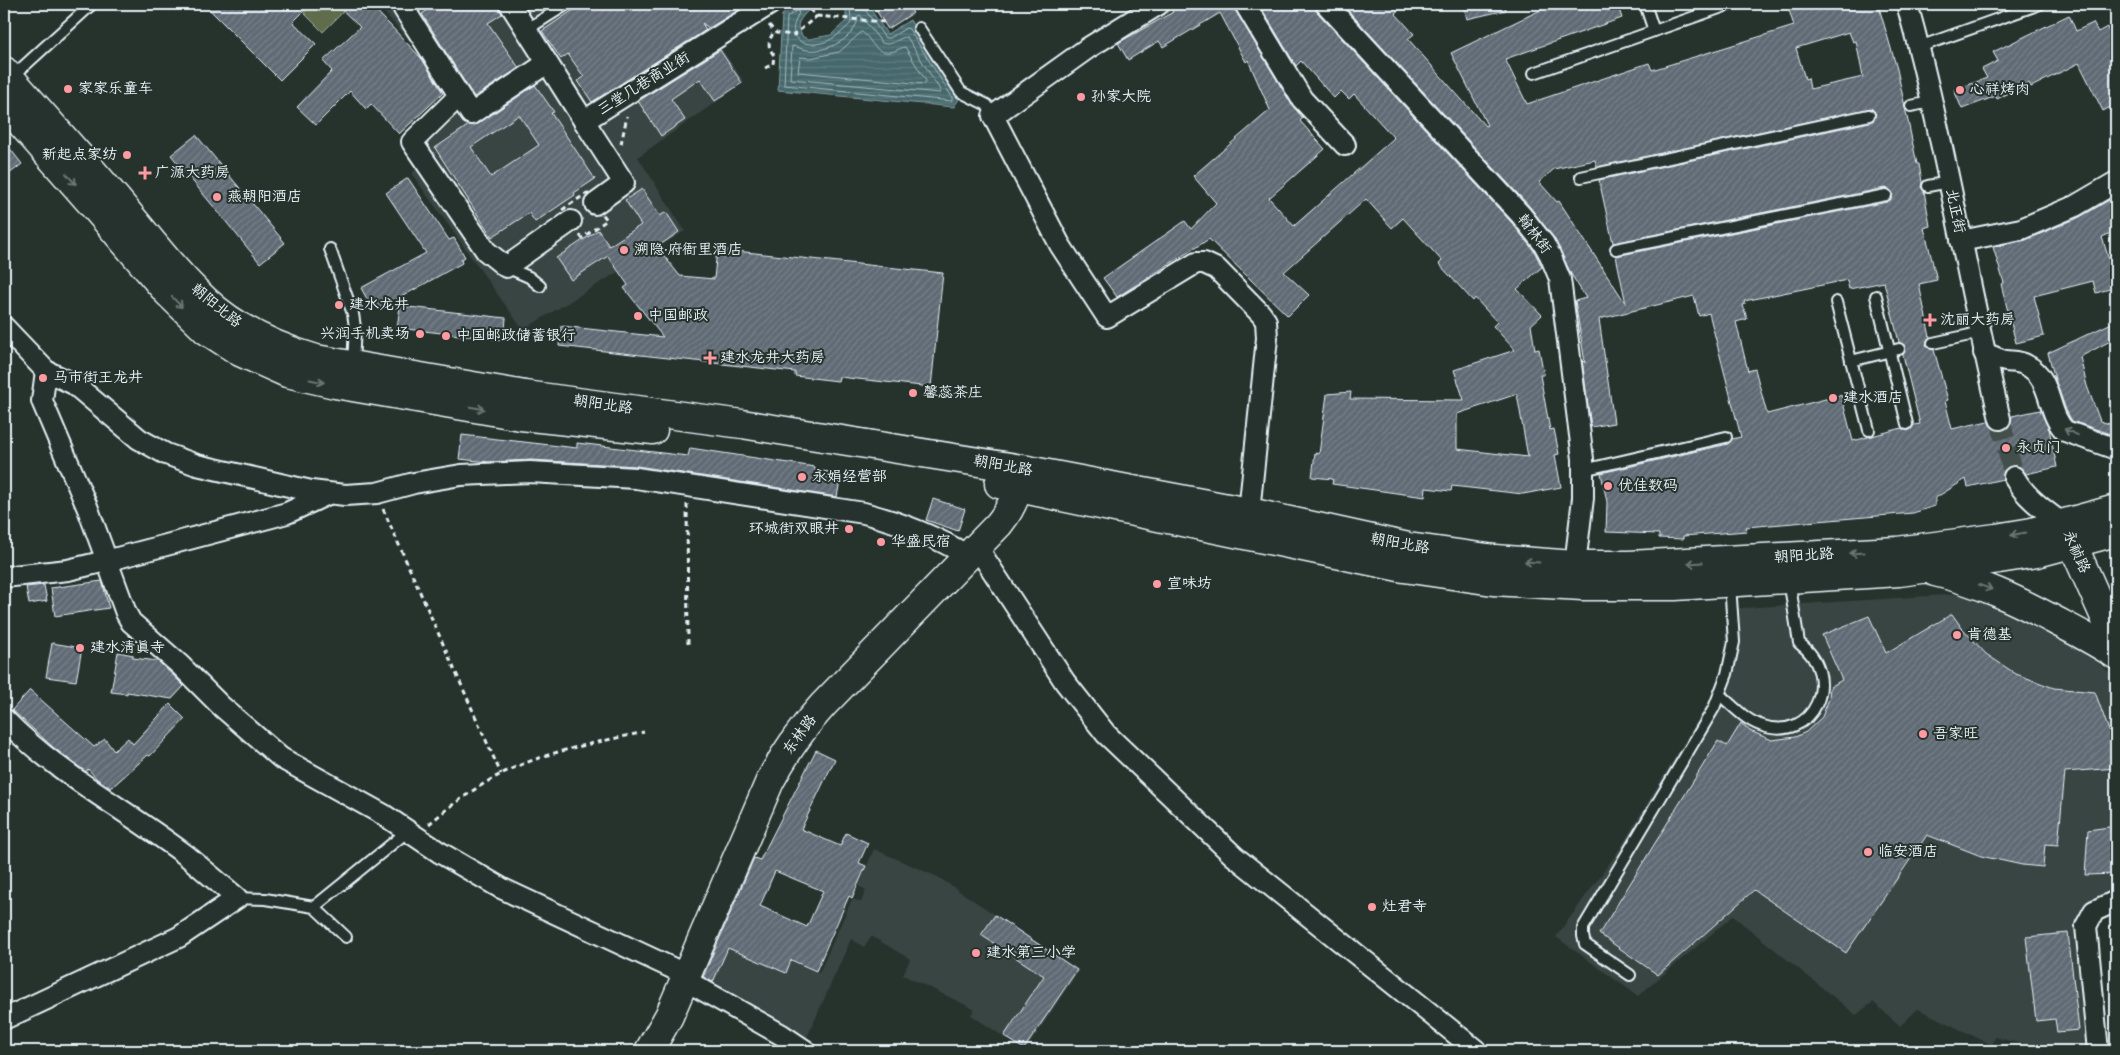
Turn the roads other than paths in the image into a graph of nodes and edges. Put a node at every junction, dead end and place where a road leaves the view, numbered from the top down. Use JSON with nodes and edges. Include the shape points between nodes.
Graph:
{"nodes":[{"id":1,"x":92,"y":4,"type":"edge"},
{"id":2,"x":411,"y":4,"type":"edge"},
{"id":3,"x":510,"y":4,"type":"edge"},
{"id":4,"x":567,"y":4,"type":"edge"},
{"id":5,"x":770,"y":4,"type":"edge"},
{"id":6,"x":1159,"y":4,"type":"edge"},
{"id":7,"x":1245,"y":4,"type":"edge"},
{"id":8,"x":1326,"y":4,"type":"edge"},
{"id":9,"x":1644,"y":4,"type":"edge"},
{"id":10,"x":1731,"y":4,"type":"edge"},
{"id":11,"x":1907,"y":4,"type":"edge"},
{"id":12,"x":2040,"y":4,"type":"edge"},
{"id":13,"x":919,"y":28,"type":"dead end"},
{"id":14,"x":526,"y":30,"type":"junction"},
{"id":15,"x":1654,"y":31,"type":"junction"},
{"id":16,"x":1919,"y":47,"type":"junction"},
{"id":17,"x":547,"y":63,"type":"junction"},
{"id":18,"x":1534,"y":73,"type":"dead end"},
{"id":19,"x":6,"y":84,"type":"edge"},
{"id":20,"x":460,"y":96,"type":"junction"},
{"id":21,"x":1931,"y":102,"type":"junction"},
{"id":22,"x":1911,"y":106,"type":"dead end"},
{"id":23,"x":1869,"y":115,"type":"dead end"},
{"id":24,"x":993,"y":116,"type":"junction"},
{"id":25,"x":584,"y":121,"type":"junction"},
{"id":26,"x":1345,"y":144,"type":"dead end"},
{"id":27,"x":1581,"y":177,"type":"dead end"},
{"id":28,"x":1949,"y":182,"type":"junction"},
{"id":29,"x":2116,"y":182,"type":"edge"},
{"id":30,"x":1928,"y":186,"type":"dead end"},
{"id":31,"x":1886,"y":195,"type":"dead end"},
{"id":32,"x":595,"y":204,"type":"dead end"},
{"id":33,"x":571,"y":221,"type":"dead end"},
{"id":34,"x":1961,"y":241,"type":"junction"},
{"id":35,"x":330,"y":249,"type":"dead end"},
{"id":36,"x":1616,"y":250,"type":"dead end"},
{"id":37,"x":506,"y":267,"type":"junction"},
{"id":38,"x":540,"y":286,"type":"dead end"},
{"id":39,"x":1876,"y":296,"type":"dead end"},
{"id":40,"x":1836,"y":302,"type":"dead end"},
{"id":41,"x":4,"y":326,"type":"edge"},
{"id":42,"x":1979,"y":333,"type":"junction"},
{"id":43,"x":1933,"y":343,"type":"dead end"},
{"id":44,"x":1895,"y":350,"type":"junction"},
{"id":45,"x":1984,"y":353,"type":"junction"},
{"id":46,"x":1851,"y":361,"type":"junction"},
{"id":47,"x":353,"y":365,"type":"junction"},
{"id":48,"x":46,"y":371,"type":"junction"},
{"id":49,"x":2000,"y":419,"type":"tunnel mouth"},
{"id":50,"x":1907,"y":424,"type":"dead end"},
{"id":51,"x":1869,"y":430,"type":"dead end"},
{"id":52,"x":1726,"y":437,"type":"dead end"},
{"id":53,"x":2116,"y":449,"type":"edge"},
{"id":54,"x":1583,"y":470,"type":"junction"},
{"id":55,"x":2014,"y":477,"type":"tunnel mouth"},
{"id":56,"x":1020,"y":478,"type":"junction"},
{"id":57,"x":328,"y":494,"type":"junction"},
{"id":58,"x":2116,"y":509,"type":"edge"},
{"id":59,"x":1249,"y":512,"type":"junction"},
{"id":60,"x":2116,"y":532,"type":"edge"},
{"id":61,"x":2075,"y":536,"type":"junction"},
{"id":62,"x":972,"y":551,"type":"junction"},
{"id":63,"x":106,"y":561,"type":"junction"},
{"id":64,"x":1575,"y":565,"type":"junction"},
{"id":65,"x":1921,"y":569,"type":"junction"},
{"id":66,"x":4,"y":577,"type":"edge"},
{"id":67,"x":1789,"y":579,"type":"junction"},
{"id":68,"x":1730,"y":583,"type":"junction"},
{"id":69,"x":2116,"y":602,"type":"edge"},
{"id":70,"x":2116,"y":642,"type":"edge"},
{"id":71,"x":2116,"y":655,"type":"edge"},
{"id":72,"x":1720,"y":695,"type":"junction"},
{"id":73,"x":4,"y":719,"type":"edge"},
{"id":74,"x":412,"y":834,"type":"junction"},
{"id":75,"x":237,"y":898,"type":"junction"},
{"id":76,"x":2116,"y":901,"type":"edge"},
{"id":77,"x":314,"y":907,"type":"junction"},
{"id":78,"x":346,"y":937,"type":"dead end"},
{"id":79,"x":1630,"y":975,"type":"dead end"},
{"id":80,"x":686,"y":977,"type":"junction"},
{"id":81,"x":4,"y":1019,"type":"edge"},
{"id":82,"x":649,"y":1051,"type":"edge"},
{"id":83,"x":806,"y":1051,"type":"edge"},
{"id":84,"x":1477,"y":1051,"type":"edge"},
{"id":85,"x":2098,"y":1051,"type":"edge"}],
"edges":[{"from":1,"to":19,"type":"lane"},
{"from":2,"to":20,"type":"street","via":[[404,9]]},
{"from":3,"to":14,"type":"street","name":"三堂几巷商业街"},
{"from":4,"to":14,"type":"lane"},
{"from":5,"to":25,"type":"street","name":"三堂几巷商业街"},
{"from":6,"to":24,"type":"street","via":[[1088,48]]},
{"from":7,"to":26,"type":"street","via":[[1302,99]]},
{"from":8,"to":54,"type":"street","name":"翰林街","via":[[1521,215],[1550,255],[1560,278]]},
{"from":9,"to":15,"type":"lane"},
{"from":10,"to":15,"type":"lane"},
{"from":11,"to":16,"type":"street","name":"北正街"},
{"from":12,"to":16,"type":"lane"},
{"from":13,"to":24,"type":"lane","via":[[961,92],[987,105]]},
{"from":14,"to":17,"type":"street","name":"三堂几巷商业街"},
{"from":15,"to":18,"type":"lane"},
{"from":16,"to":21,"type":"street","name":"北正街"},
{"from":17,"to":20,"type":"street","via":[[471,114]]},
{"from":17,"to":25,"type":"street","name":"三堂几巷商业街"},
{"from":19,"to":47,"type":"main road","name":"朝阳北路","via":[[219,312],[251,333],[294,352]]},
{"from":19,"to":56,"type":"main road","name":"朝阳北路","one_way":true,"via":[[191,317],[240,352],[287,372],[335,384],[521,416],[741,440],[923,470]]},
{"from":20,"to":37,"type":"street","via":[[412,142],[486,251]]},
{"from":21,"to":22,"type":"lane"},
{"from":21,"to":28,"type":"street","name":"北正街"},
{"from":23,"to":27,"type":"lane"},
{"from":24,"to":59,"type":"street","via":[[1060,245],[1107,317],[1204,262],[1217,269],[1266,321],[1267,338]]},
{"from":25,"to":32,"type":"street","via":[[624,183]]},
{"from":28,"to":30,"type":"lane"},
{"from":28,"to":34,"type":"street","name":"北正街"},
{"from":29,"to":34,"type":"street","via":[[2076,206],[2021,229]]},
{"from":31,"to":36,"type":"lane"},
{"from":33,"to":37,"type":"street"},
{"from":34,"to":42,"type":"street","name":"北正街"},
{"from":35,"to":47,"type":"lane","via":[[353,314]]},
{"from":37,"to":38,"type":"lane"},
{"from":39,"to":44,"type":"lane"},
{"from":40,"to":46,"type":"lane"},
{"from":41,"to":48,"type":"street"},
{"from":42,"to":43,"type":"lane"},
{"from":42,"to":45,"type":"street","name":"北正街"},
{"from":44,"to":46,"type":"lane"},
{"from":44,"to":50,"type":"lane"},
{"from":45,"to":49,"type":"street","name":"北正街"},
{"from":53,"to":45,"type":"street","one_way":true,"via":[[2065,431],[2059,425],[2044,381],[2032,369],[2017,361],[2006,361]]},
{"from":46,"to":51,"type":"lane"},
{"from":47,"to":56,"type":"main road","name":"朝阳北路","via":[[525,394],[742,424]]},
{"from":48,"to":57,"type":"street","via":[[74,384],[139,439],[166,454],[197,465]]},
{"from":48,"to":63,"type":"street","via":[[42,401],[88,508]]},
{"from":52,"to":54,"type":"lane"},
{"from":54,"to":64,"type":"street","name":"翰林街"},
{"from":55,"to":61,"type":"street","via":[[2022,491]]},
{"from":56,"to":59,"type":"main road","name":"朝阳北路"},
{"from":56,"to":62,"type":"main road","name":"东林路","via":[[1007,514]]},
{"from":56,"to":68,"type":"main road","name":"朝阳北路","via":[[1404,568],[1493,581],[1583,586]]},
{"from":57,"to":62,"type":"street","via":[[377,493],[437,478],[495,472],[600,475],[864,513]]},
{"from":57,"to":63,"type":"street","via":[[287,513]]},
{"from":58,"to":61,"type":"main road","name":"朝阳北路"},
{"from":64,"to":59,"type":"main road","name":"朝阳北路","one_way":true,"via":[[1495,559],[1408,547]]},
{"from":60,"to":61,"type":"main road","name":"朝阳北路"},
{"from":61,"to":64,"type":"main road","name":"朝阳北路","one_way":true,"via":[[1996,538],[1897,551],[1674,564]]},
{"from":61,"to":65,"type":"main road","name":"朝阳北路","via":[[2000,560]]},
{"from":61,"to":69,"type":"main road","name":"永祯路"},
{"from":61,"to":70,"type":"main road","name":"永祯路"},
{"from":62,"to":80,"type":"main road","name":"东林路","via":[[823,704],[794,740],[770,781]]},
{"from":62,"to":84,"type":"street","via":[[1106,734],[1234,856]]},
{"from":63,"to":66,"type":"street","via":[[68,570]]},
{"from":63,"to":74,"type":"street","via":[[131,622],[221,706],[281,758]]},
{"from":65,"to":67,"type":"main road","name":"朝阳北路"},
{"from":65,"to":71,"type":"main road","one_way":true,"via":[[1972,582],[2008,596]]},
{"from":67,"to":68,"type":"main road","name":"朝阳北路"},
{"from":67,"to":72,"type":"lane","via":[[1799,643],[1812,655],[1820,671],[1822,689],[1816,706],[1805,720],[1797,724],[1769,727],[1751,720]]},
{"from":68,"to":72,"type":"lane","via":[[1734,642]]},
{"from":72,"to":79,"type":"lane","via":[[1583,928],[1585,944]]},
{"from":73,"to":75,"type":"street","via":[[83,784],[187,856]]},
{"from":74,"to":77,"type":"lane"},
{"from":74,"to":80,"type":"street","via":[[501,888]]},
{"from":75,"to":77,"type":"lane"},
{"from":75,"to":81,"type":"street","via":[[179,937]]},
{"from":76,"to":85,"type":"street","via":[[2094,911],[2086,926]]},
{"from":77,"to":78,"type":"lane"},
{"from":80,"to":82,"type":"main road","name":"东林路"},
{"from":80,"to":83,"type":"street"}]}
